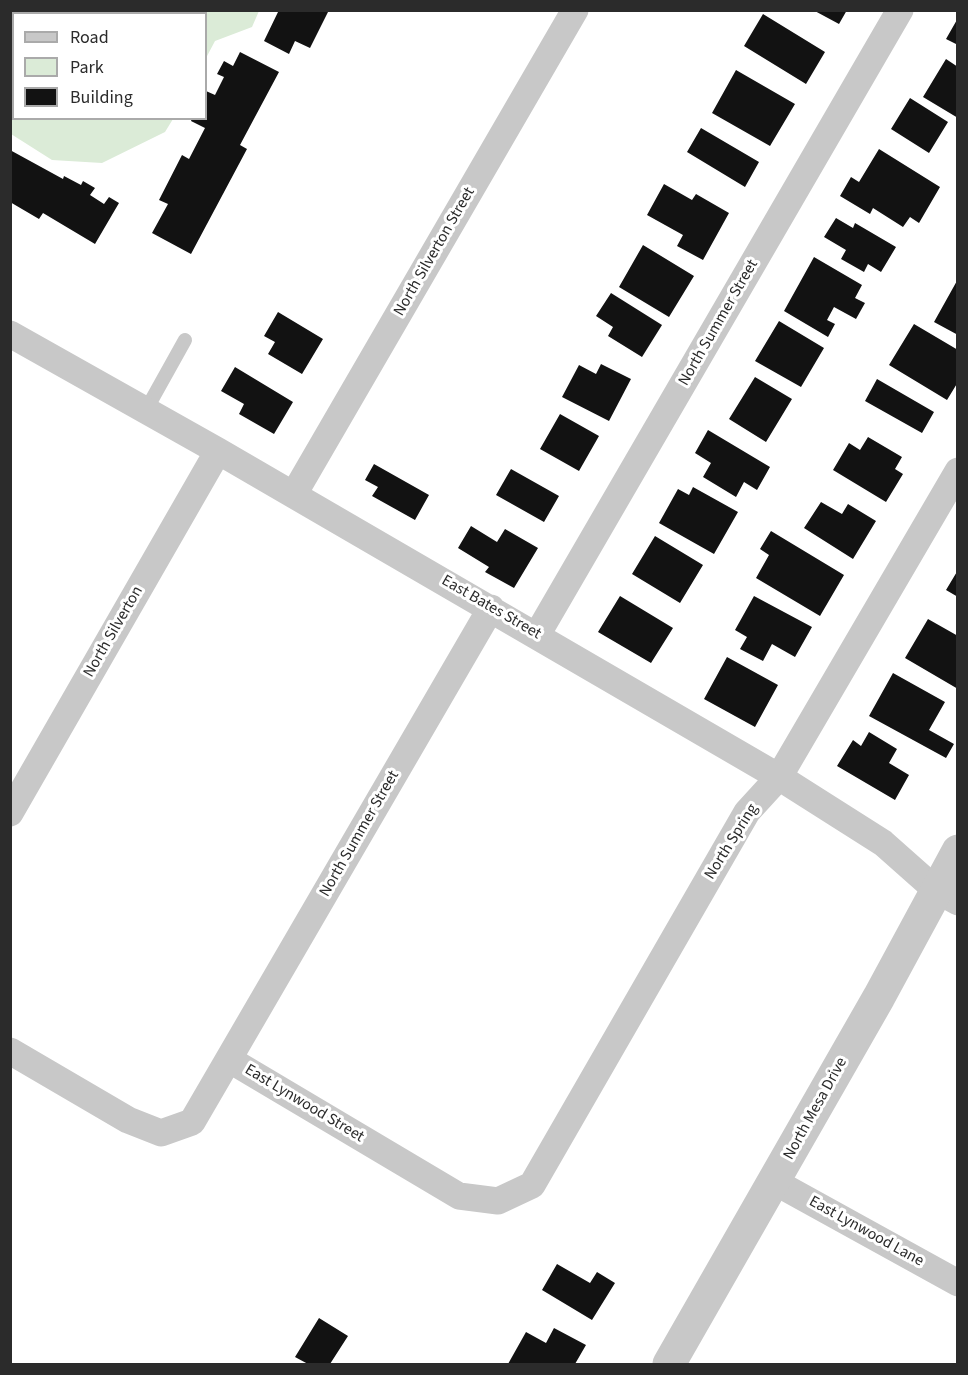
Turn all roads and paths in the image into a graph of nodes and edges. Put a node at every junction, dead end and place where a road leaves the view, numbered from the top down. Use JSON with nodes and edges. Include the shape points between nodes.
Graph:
{"nodes":[{"id":1,"x":575,"y":10,"type":"edge"},
{"id":2,"x":900,"y":10,"type":"edge"},
{"id":3,"x":10,"y":334,"type":"edge"},
{"id":4,"x":185,"y":340,"type":"dead end"},
{"id":5,"x":146,"y":410,"type":"junction"},
{"id":6,"x":218,"y":451,"type":"junction"},
{"id":7,"x":957,"y":471,"type":"edge"},
{"id":8,"x":294,"y":494,"type":"junction"},
{"id":9,"x":491,"y":608,"type":"junction"},
{"id":10,"x":537,"y":635,"type":"junction"},
{"id":11,"x":779,"y":777,"type":"junction"},
{"id":12,"x":10,"y":813,"type":"edge"},
{"id":13,"x":957,"y":851,"type":"edge"},
{"id":14,"x":947,"y":896,"type":"edge"},
{"id":15,"x":10,"y":1051,"type":"edge"},
{"id":16,"x":230,"y":1060,"type":"junction"},
{"id":17,"x":775,"y":1182,"type":"junction"},
{"id":18,"x":498,"y":1201,"type":"joint"},
{"id":19,"x":957,"y":1283,"type":"edge"},
{"id":20,"x":669,"y":1365,"type":"edge"}],
"edges":[{"from":1,"to":8,"type":"street","name":"North Silverton Street"},
{"from":2,"to":10,"type":"street","name":"North Summer Street"},
{"from":3,"to":5,"type":"street","name":"East Bates Street"},
{"from":4,"to":5,"type":"lane"},
{"from":5,"to":6,"type":"street","name":"East Bates Street"},
{"from":6,"to":8,"type":"street","name":"East Bates Street"},
{"from":6,"to":12,"type":"street","name":"North Silverton"},
{"from":7,"to":11,"type":"street","name":"North Spring"},
{"from":8,"to":9,"type":"street","name":"East Bates Street"},
{"from":9,"to":10,"type":"street","name":"East Bates Street"},
{"from":9,"to":16,"type":"street","name":"North Summer Street"},
{"from":10,"to":11,"type":"street","name":"East Bates Street"},
{"from":11,"to":14,"type":"street","name":"East Bates Street","via":[[883,843]]},
{"from":11,"to":18,"type":"street","name":"North Spring","via":[[747,812],[532,1185]]},
{"from":13,"to":14,"type":"street","name":"North Mesa Drive"},
{"from":14,"to":17,"type":"street","name":"North Mesa Drive"},
{"from":15,"to":16,"type":"street","name":"East Lynwood Street","via":[[128,1120],[161,1133],[192,1122]]},
{"from":16,"to":18,"type":"street","name":"East Lynwood Street","via":[[459,1196]]},
{"from":17,"to":19,"type":"street","name":"East Lynwood Lane"},
{"from":17,"to":20,"type":"street","name":"North Mesa Drive"}]}
